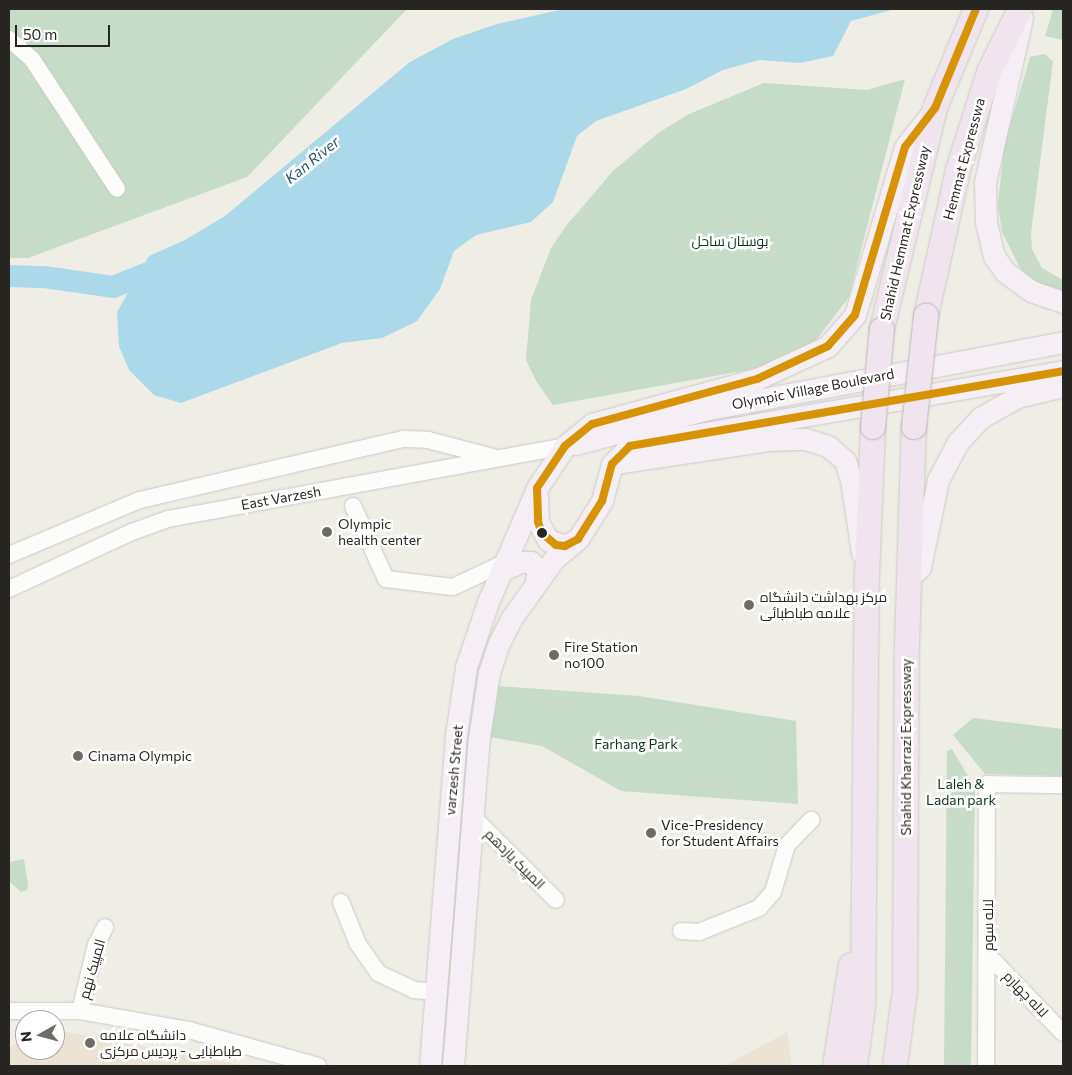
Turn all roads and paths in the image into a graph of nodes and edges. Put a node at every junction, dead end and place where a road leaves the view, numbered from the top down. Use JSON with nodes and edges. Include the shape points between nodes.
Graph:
{"nodes":[{"id":1,"x":976,"y":9,"type":"edge"},
{"id":2,"x":1020,"y":9,"type":"edge"},
{"id":3,"x":1025,"y":9,"type":"edge"},
{"id":4,"x":9,"y":39,"type":"edge"},
{"id":5,"x":935,"y":108,"type":"junction"},
{"id":6,"x":117,"y":189,"type":"dead end"},
{"id":7,"x":1063,"y":302,"type":"edge"},
{"id":8,"x":1063,"y":342,"type":"edge"},
{"id":9,"x":1063,"y":371,"type":"edge"},
{"id":10,"x":1063,"y":386,"type":"edge"},
{"id":11,"x":914,"y":426,"type":"joint"},
{"id":12,"x":565,"y":446,"type":"junction"},
{"id":13,"x":498,"y":459,"type":"junction"},
{"id":14,"x":612,"y":464,"type":"junction"},
{"id":15,"x":537,"y":488,"type":"junction"},
{"id":16,"x":353,"y":506,"type":"dead end"},
{"id":17,"x":578,"y":539,"type":"junction"},
{"id":18,"x":9,"y":555,"type":"edge"},
{"id":19,"x":506,"y":565,"type":"junction"},
{"id":20,"x":867,"y":576,"type":"junction"},
{"id":21,"x":908,"y":579,"type":"junction"},
{"id":22,"x":535,"y":586,"type":"junction"},
{"id":23,"x":9,"y":589,"type":"edge"},
{"id":24,"x":1063,"y":785,"type":"edge"},
{"id":25,"x":473,"y":817,"type":"junction"},
{"id":26,"x":811,"y":820,"type":"dead end"},
{"id":27,"x":863,"y":892,"type":"junction"},
{"id":28,"x":556,"y":900,"type":"dead end"},
{"id":29,"x":341,"y":902,"type":"dead end"},
{"id":30,"x":105,"y":927,"type":"dead end"},
{"id":31,"x":681,"y":931,"type":"dead end"},
{"id":32,"x":988,"y":955,"type":"junction"},
{"id":33,"x":904,"y":990,"type":"junction"},
{"id":34,"x":437,"y":992,"type":"junction"},
{"id":35,"x":9,"y":1011,"type":"edge"},
{"id":36,"x":80,"y":1011,"type":"junction"},
{"id":37,"x":1063,"y":1033,"type":"edge"},
{"id":38,"x":429,"y":1062,"type":"edge"},
{"id":39,"x":318,"y":1066,"type":"edge"},
{"id":40,"x":453,"y":1066,"type":"edge"},
{"id":41,"x":835,"y":1066,"type":"edge"},
{"id":42,"x":855,"y":1066,"type":"edge"},
{"id":43,"x":895,"y":1066,"type":"edge"},
{"id":44,"x":907,"y":1066,"type":"edge"},
{"id":45,"x":986,"y":1066,"type":"edge"}],
"edges":[{"from":1,"to":5,"type":"highway","name":"Shahid Hemmat Expressway"},
{"from":2,"to":11,"type":"highway","name":"Hemmat Expresswa","bridge":true,"via":[[989,72],[958,170],[926,316]]},
{"from":3,"to":7,"type":"main road","via":[[985,182],[986,222],[994,256],[1005,272],[1031,291]]},
{"from":4,"to":6,"type":"street","via":[[32,59]]},
{"from":5,"to":12,"type":"main road","name":"varzesh Street","via":[[905,147],[855,315],[828,346],[757,379],[613,416],[592,424]]},
{"from":5,"to":20,"type":"highway","name":"Shahid Hemmat Expressway","bridge":true,"via":[[882,329]]},
{"from":8,"to":12,"type":"main road","name":"Olympic Village Boulevard","via":[[704,410]]},
{"from":9,"to":14,"type":"main road","name":"Olympic Village Boulevard","via":[[630,446]]},
{"from":10,"to":21,"type":"main road","via":[[1017,397],[980,418],[958,442],[938,480],[920,567]]},
{"from":11,"to":21,"type":"highway","name":"Shahid Kharrazi Expressway"},
{"from":12,"to":13,"type":"street","name":"East Varzesh"},
{"from":12,"to":15,"type":"main road","name":"varzesh Street"},
{"from":13,"to":18,"type":"street","via":[[428,440],[386,443],[140,500]]},
{"from":13,"to":23,"type":"street","name":"East Varzesh","via":[[168,519],[132,532]]},
{"from":14,"to":17,"type":"main road","name":"varzesh Street","via":[[602,501]]},
{"from":14,"to":20,"type":"main road","via":[[768,440],[805,439],[828,446],[845,461],[852,480]]},
{"from":15,"to":17,"type":"main road","via":[[538,522],[542,533],[556,545],[565,546]]},
{"from":15,"to":19,"type":"main road","name":"varzesh Street"},
{"from":16,"to":19,"type":"street","via":[[386,578],[453,587]]},
{"from":17,"to":22,"type":"main road","name":"varzesh Street","via":[[554,559]]},
{"from":19,"to":22,"type":"main road","via":[[531,562],[538,571]]},
{"from":19,"to":34,"type":"main road","name":"varzesh Street","via":[[488,602],[466,666],[456,735]]},
{"from":20,"to":27,"type":"highway"},
{"from":21,"to":33,"type":"highway","name":"Shahid Kharrazi Expressway"},
{"from":22,"to":25,"type":"main road","name":"varzesh Street","via":[[507,627],[489,674],[479,738]]},
{"from":24,"to":32,"type":"street","name":"لاله سوم","via":[[987,784]]},
{"from":25,"to":28,"type":"street","name":"المپیک یازدهم"},
{"from":25,"to":40,"type":"main road","name":"varzesh Street"},
{"from":26,"to":31,"type":"street","via":[[787,845],[773,892],[759,908],[699,932]]},
{"from":27,"to":41,"type":"highway"},
{"from":27,"to":42,"type":"highway","via":[[863,1008]]},
{"from":29,"to":34,"type":"street","via":[[358,944],[378,973],[414,990]]},
{"from":30,"to":36,"type":"street","name":"المپیک نهم","via":[[96,945]]},
{"from":32,"to":37,"type":"street","name":"لاله چهارم"},
{"from":32,"to":45,"type":"street","name":"لاله سوم"},
{"from":33,"to":43,"type":"highway","name":"Shahid Kharrazi Expressway"},
{"from":33,"to":44,"type":"highway"},
{"from":34,"to":38,"type":"main road","name":"varzesh Street"},
{"from":35,"to":36,"type":"street"},
{"from":36,"to":39,"type":"street","via":[[189,1030]]}]}
